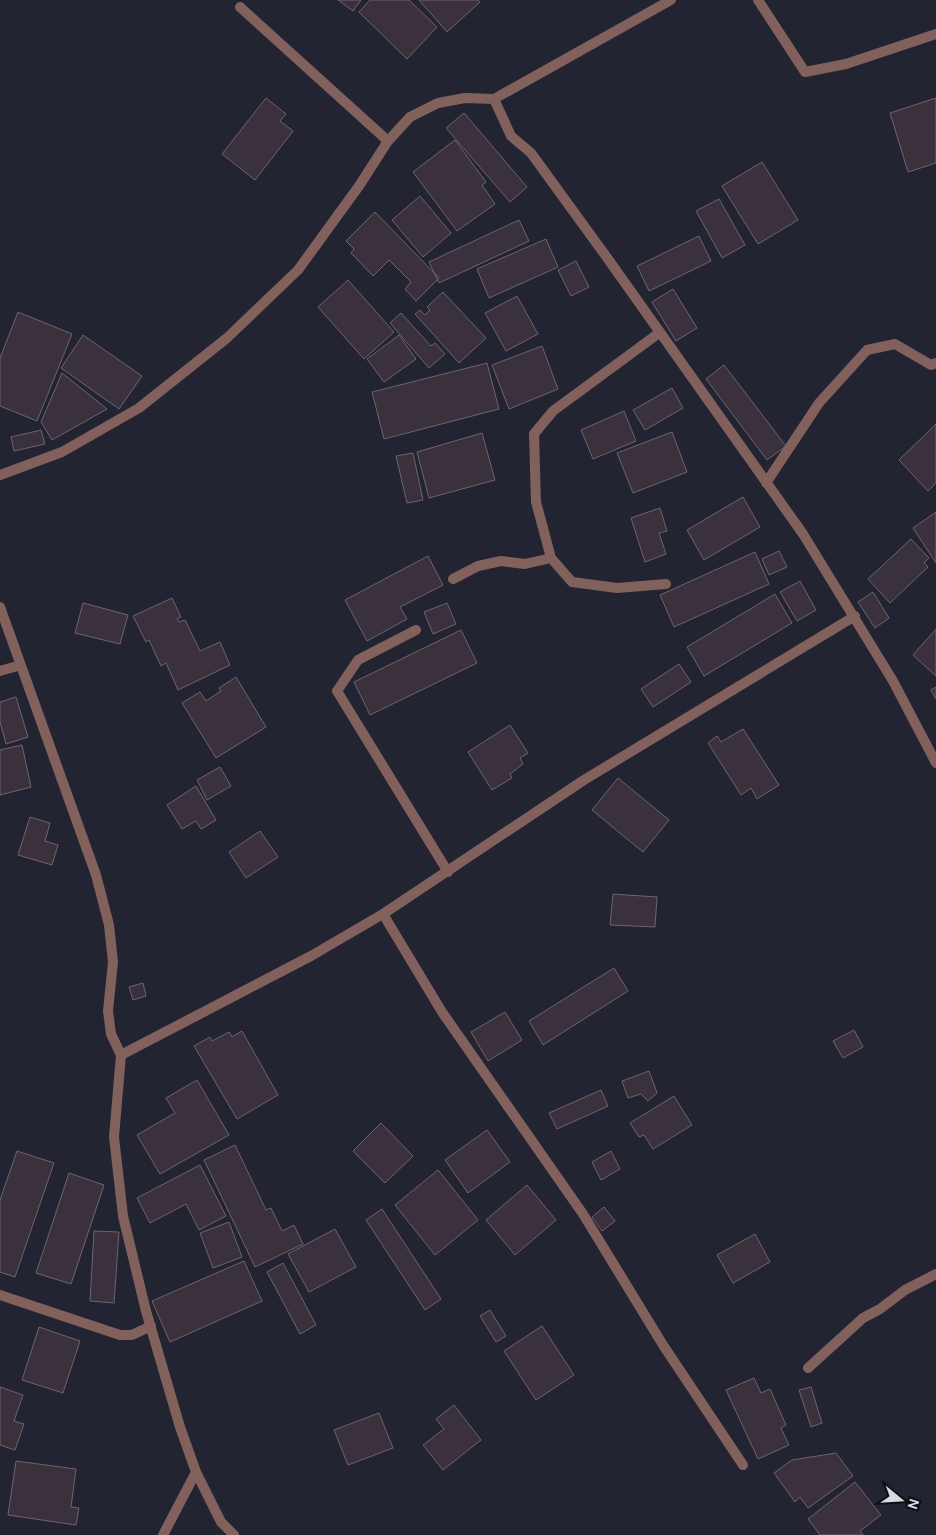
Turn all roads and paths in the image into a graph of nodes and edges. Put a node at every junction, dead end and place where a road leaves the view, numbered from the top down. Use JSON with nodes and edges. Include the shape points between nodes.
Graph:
{"nodes":[{"id":1,"x":671,"y":0,"type":"edge"},
{"id":2,"x":758,"y":0,"type":"edge"},
{"id":3,"x":240,"y":7,"type":"dead end"},
{"id":4,"x":936,"y":34,"type":"edge"},
{"id":5,"x":494,"y":99,"type":"junction"},
{"id":6,"x":388,"y":141,"type":"junction"},
{"id":7,"x":659,"y":333,"type":"junction"},
{"id":8,"x":936,"y":363,"type":"edge"},
{"id":9,"x":0,"y":475,"type":"edge"},
{"id":10,"x":766,"y":483,"type":"junction"},
{"id":11,"x":551,"y":558,"type":"junction"},
{"id":12,"x":453,"y":579,"type":"dead end"},
{"id":13,"x":666,"y":584,"type":"dead end"},
{"id":14,"x":0,"y":607,"type":"edge"},
{"id":15,"x":855,"y":616,"type":"junction"},
{"id":16,"x":416,"y":630,"type":"dead end"},
{"id":17,"x":21,"y":664,"type":"junction"},
{"id":18,"x":0,"y":671,"type":"edge"},
{"id":19,"x":936,"y":763,"type":"edge"},
{"id":20,"x":448,"y":872,"type":"junction"},
{"id":21,"x":383,"y":914,"type":"junction"},
{"id":22,"x":121,"y":1055,"type":"junction"},
{"id":23,"x":936,"y":1274,"type":"edge"},
{"id":24,"x":0,"y":1295,"type":"edge"},
{"id":25,"x":151,"y":1326,"type":"junction"},
{"id":26,"x":808,"y":1368,"type":"dead end"},
{"id":27,"x":744,"y":1465,"type":"dead end"},
{"id":28,"x":196,"y":1472,"type":"junction"},
{"id":29,"x":163,"y":1535,"type":"edge"},
{"id":30,"x":234,"y":1535,"type":"edge"}],
"edges":[{"from":1,"to":5,"type":"street"},
{"from":2,"to":4,"type":"street","via":[[805,72],[846,64]]},
{"from":3,"to":6,"type":"street"},
{"from":5,"to":6,"type":"street","via":[[465,98],[438,103],[410,117]]},
{"from":5,"to":7,"type":"street","via":[[512,136],[531,153]]},
{"from":6,"to":9,"type":"street","via":[[298,270],[228,338],[139,408],[62,452]]},
{"from":7,"to":10,"type":"street"},
{"from":7,"to":11,"type":"street","via":[[553,411],[534,434],[536,502]]},
{"from":8,"to":10,"type":"street","via":[[931,365],[895,344],[867,350],[819,403]]},
{"from":10,"to":15,"type":"street"},
{"from":11,"to":12,"type":"street","via":[[525,564],[501,561],[478,566]]},
{"from":11,"to":13,"type":"street","via":[[572,582],[616,588]]},
{"from":14,"to":17,"type":"street"},
{"from":15,"to":19,"type":"street"},
{"from":15,"to":20,"type":"street","via":[[584,780]]},
{"from":16,"to":20,"type":"street","via":[[358,660],[337,691]]},
{"from":17,"to":18,"type":"street"},
{"from":17,"to":22,"type":"street","via":[[101,892],[113,962],[108,1011],[111,1034]]},
{"from":20,"to":21,"type":"street"},
{"from":21,"to":22,"type":"street","via":[[311,956]]},
{"from":21,"to":27,"type":"street","via":[[442,1012],[583,1214],[663,1345]]},
{"from":22,"to":25,"type":"street","via":[[116,1156],[123,1216]]},
{"from":23,"to":26,"type":"street","via":[[863,1318]]},
{"from":24,"to":25,"type":"street","via":[[120,1335],[132,1335]]},
{"from":25,"to":28,"type":"street"},
{"from":28,"to":29,"type":"street"},
{"from":28,"to":30,"type":"street","via":[[221,1522]]}]}
